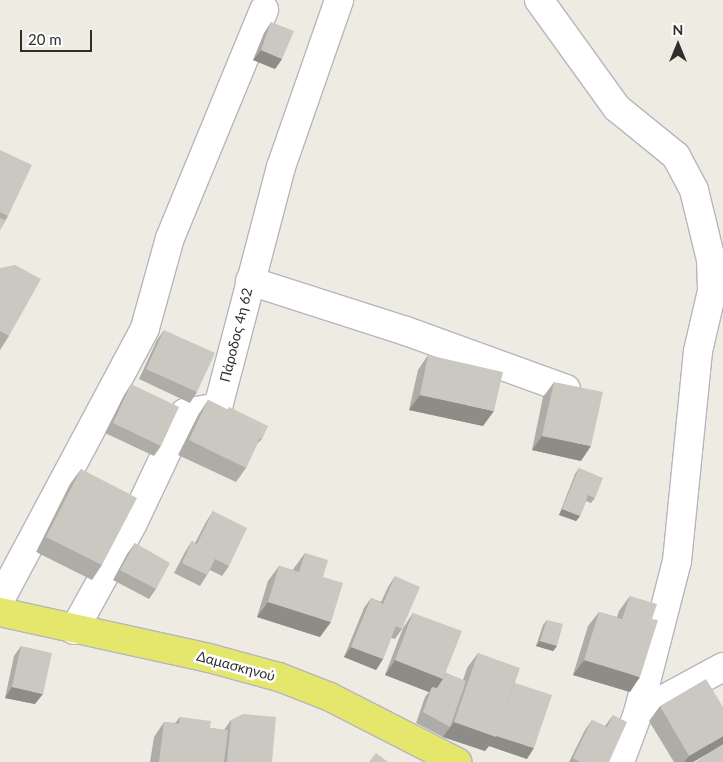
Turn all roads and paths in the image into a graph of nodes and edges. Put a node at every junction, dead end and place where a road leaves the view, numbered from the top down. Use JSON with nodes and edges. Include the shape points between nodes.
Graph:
{"nodes":[{"id":1,"x":339,"y":0,"type":"edge"},
{"id":2,"x":539,"y":0,"type":"edge"},
{"id":3,"x":264,"y":10,"type":"dead end"},
{"id":4,"x":250,"y":281,"type":"junction"},
{"id":5,"x":566,"y":389,"type":"edge"},
{"id":6,"x":0,"y":600,"type":"edge"},
{"id":7,"x":0,"y":612,"type":"edge"},
{"id":8,"x":74,"y":630,"type":"junction"},
{"id":9,"x":723,"y":667,"type":"edge"},
{"id":10,"x":638,"y":713,"type":"junction"},
{"id":11,"x":457,"y":762,"type":"edge"},
{"id":12,"x":620,"y":762,"type":"edge"}],
"edges":[{"from":1,"to":4,"type":"street","name":"Πάροδος 4η 62","via":[[291,135]]},
{"from":2,"to":10,"type":"street","via":[[616,108],[628,121],[664,145],[679,161],[694,190],[711,260],[713,285],[698,350],[678,561]]},
{"from":3,"to":6,"type":"street","via":[[170,238],[145,328]]},
{"from":4,"to":5,"type":"street","via":[[397,328]]},
{"from":4,"to":8,"type":"street","name":"Πάροδος 4η 62","via":[[218,407],[185,413],[133,523]]},
{"from":7,"to":8,"type":"main road","name":"Δαμασκηνού"},
{"from":8,"to":11,"type":"main road","name":"Δαμασκηνού","via":[[209,658],[279,677],[330,697]]},
{"from":9,"to":10,"type":"street"},
{"from":10,"to":12,"type":"street"}]}
